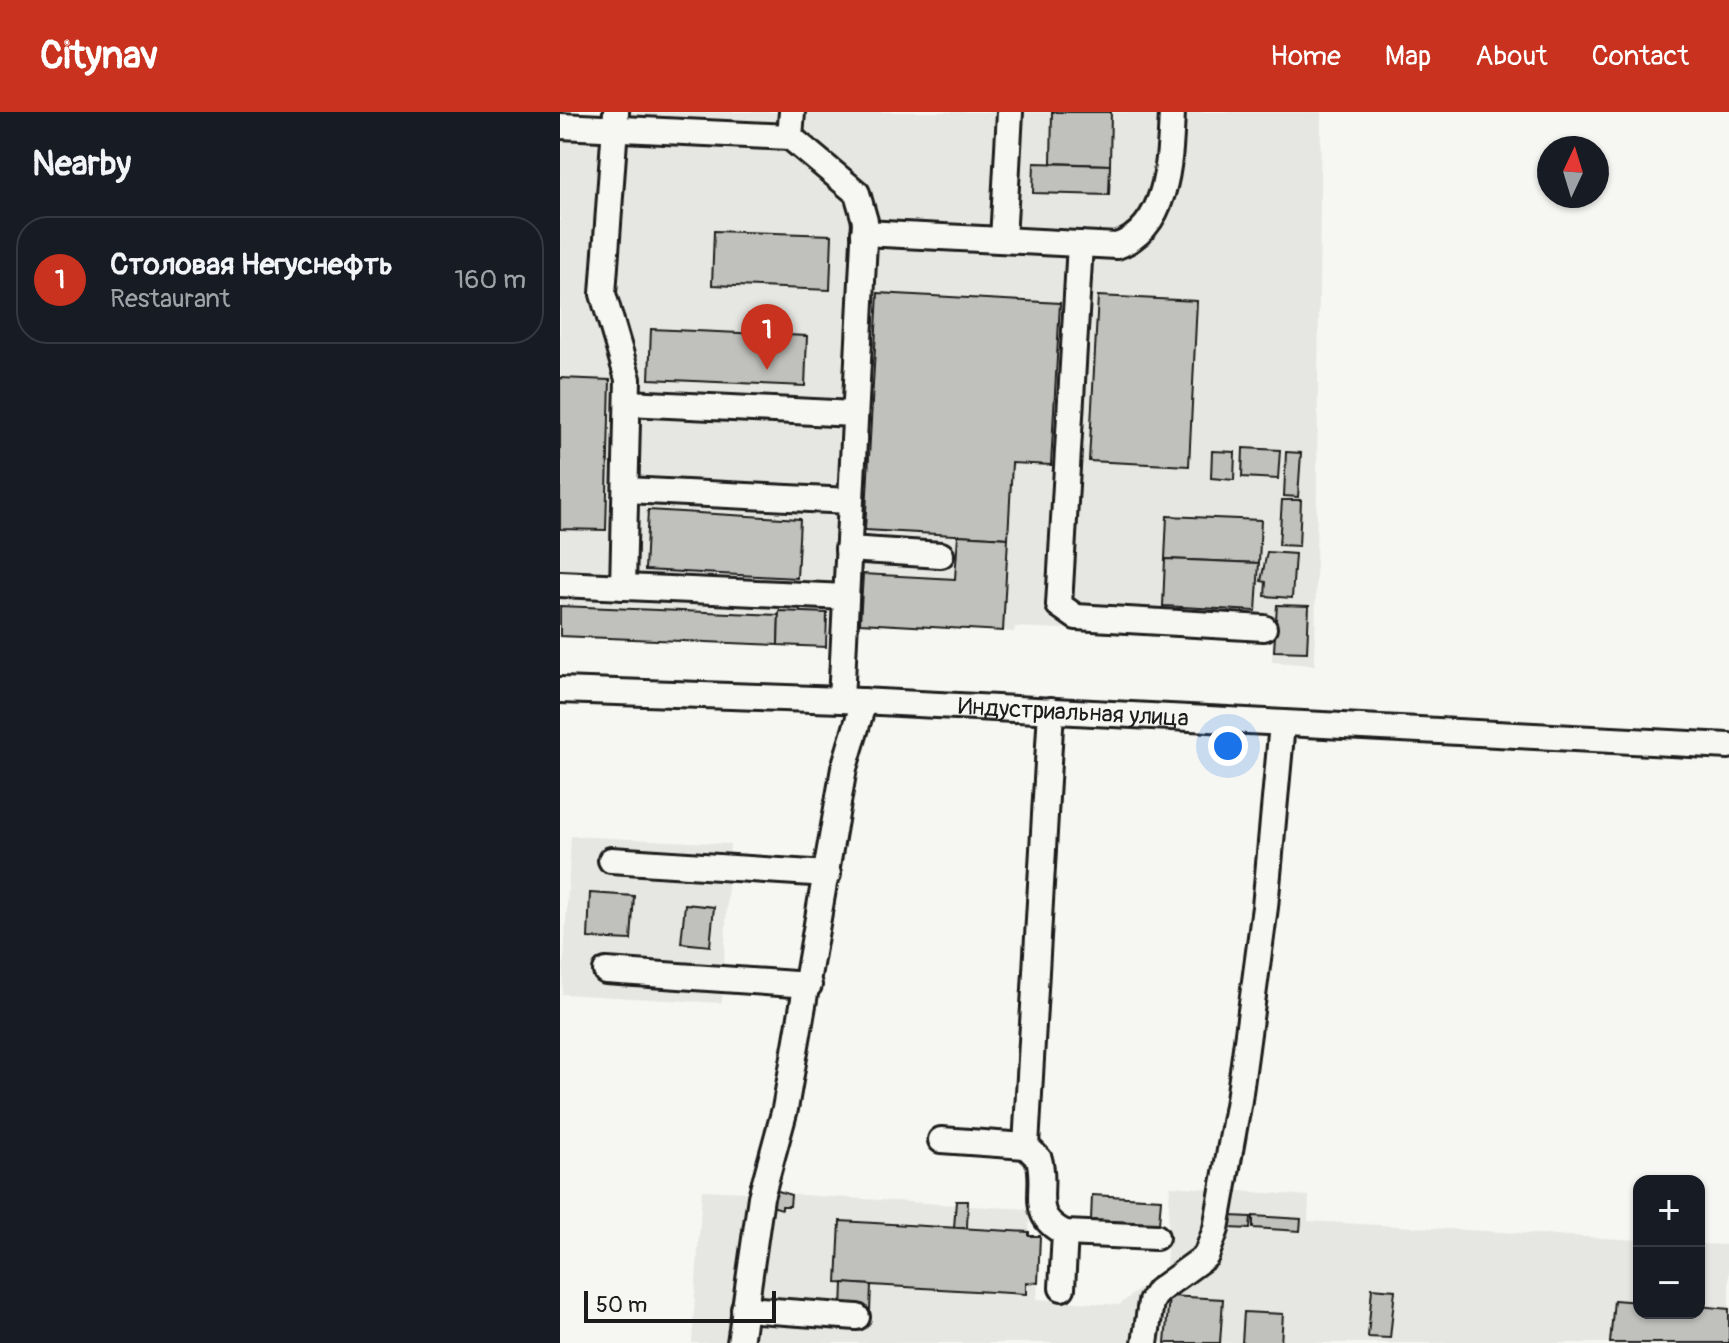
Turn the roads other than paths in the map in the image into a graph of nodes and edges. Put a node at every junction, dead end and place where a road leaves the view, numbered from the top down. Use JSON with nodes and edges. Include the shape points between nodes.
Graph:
{"nodes":[{"id":1,"x":792,"y":112,"type":"edge"},
{"id":2,"x":1010,"y":112,"type":"edge"},
{"id":3,"x":1172,"y":112,"type":"edge"},
{"id":4,"x":616,"y":120,"type":"edge"},
{"id":5,"x":560,"y":126,"type":"edge"},
{"id":6,"x":790,"y":137,"type":"junction"},
{"id":7,"x":864,"y":233,"type":"junction"},
{"id":8,"x":1003,"y":240,"type":"junction"},
{"id":9,"x":1080,"y":244,"type":"junction"},
{"id":10,"x":628,"y":403,"type":"junction"},
{"id":11,"x":854,"y":414,"type":"junction"},
{"id":12,"x":626,"y":490,"type":"junction"},
{"id":13,"x":850,"y":501,"type":"junction"},
{"id":14,"x":848,"y":549,"type":"junction"},
{"id":15,"x":941,"y":555,"type":"dead end"},
{"id":16,"x":560,"y":584,"type":"edge"},
{"id":17,"x":623,"y":587,"type":"junction"},
{"id":18,"x":846,"y":597,"type":"junction"},
{"id":19,"x":1264,"y":628,"type":"dead end"},
{"id":20,"x":560,"y":690,"type":"edge"},
{"id":21,"x":853,"y":700,"type":"junction"},
{"id":22,"x":1051,"y":710,"type":"junction"},
{"id":23,"x":1282,"y":724,"type":"junction"},
{"id":24,"x":1729,"y":746,"type":"edge"},
{"id":25,"x":611,"y":860,"type":"dead end"},
{"id":26,"x":828,"y":874,"type":"junction"},
{"id":27,"x":606,"y":971,"type":"dead end"},
{"id":28,"x":809,"y":985,"type":"junction"},
{"id":29,"x":941,"y":1140,"type":"dead end"},
{"id":30,"x":1026,"y":1146,"type":"junction"},
{"id":31,"x":1065,"y":1233,"type":"junction"},
{"id":32,"x":1156,"y":1237,"type":"dead end"},
{"id":33,"x":1062,"y":1288,"type":"dead end"},
{"id":34,"x":744,"y":1309,"type":"junction"},
{"id":35,"x":857,"y":1317,"type":"dead end"},
{"id":36,"x":740,"y":1343,"type":"edge"},
{"id":37,"x":1145,"y":1343,"type":"edge"}],
"edges":[{"from":1,"to":6,"type":"street"},
{"from":2,"to":8,"type":"street"},
{"from":3,"to":9,"type":"street","via":[[1166,182],[1146,229],[1117,246]]},
{"from":4,"to":5,"type":"street"},
{"from":4,"to":6,"type":"street"},
{"from":4,"to":10,"type":"street","via":[[603,294],[626,366]]},
{"from":6,"to":7,"type":"street","via":[[857,193]]},
{"from":7,"to":8,"type":"street"},
{"from":7,"to":11,"type":"street"},
{"from":8,"to":9,"type":"street"},
{"from":9,"to":19,"type":"street","via":[[1059,605],[1076,617]]},
{"from":10,"to":11,"type":"street"},
{"from":10,"to":12,"type":"street"},
{"from":11,"to":13,"type":"street"},
{"from":12,"to":13,"type":"street"},
{"from":12,"to":17,"type":"street"},
{"from":13,"to":14,"type":"street"},
{"from":14,"to":15,"type":"street"},
{"from":14,"to":18,"type":"street"},
{"from":16,"to":17,"type":"street"},
{"from":17,"to":18,"type":"street"},
{"from":18,"to":21,"type":"street"},
{"from":20,"to":21,"type":"street","name":"Индустриальная улица"},
{"from":21,"to":22,"type":"street","name":"Индустриальная улица"},
{"from":21,"to":26,"type":"street"},
{"from":22,"to":23,"type":"street","name":"Индустриальная улица"},
{"from":22,"to":30,"type":"street"},
{"from":23,"to":24,"type":"street","name":"Индустриальная улица"},
{"from":23,"to":37,"type":"street","via":[[1265,907],[1216,1229],[1206,1256],[1151,1302]]},
{"from":25,"to":26,"type":"street"},
{"from":26,"to":28,"type":"street"},
{"from":27,"to":28,"type":"street"},
{"from":28,"to":34,"type":"street","via":[[761,1197]]},
{"from":29,"to":30,"type":"street"},
{"from":30,"to":31,"type":"street","via":[[1041,1167],[1042,1213]]},
{"from":31,"to":32,"type":"street"},
{"from":31,"to":33,"type":"street"},
{"from":34,"to":35,"type":"street"},
{"from":34,"to":36,"type":"street"}]}
